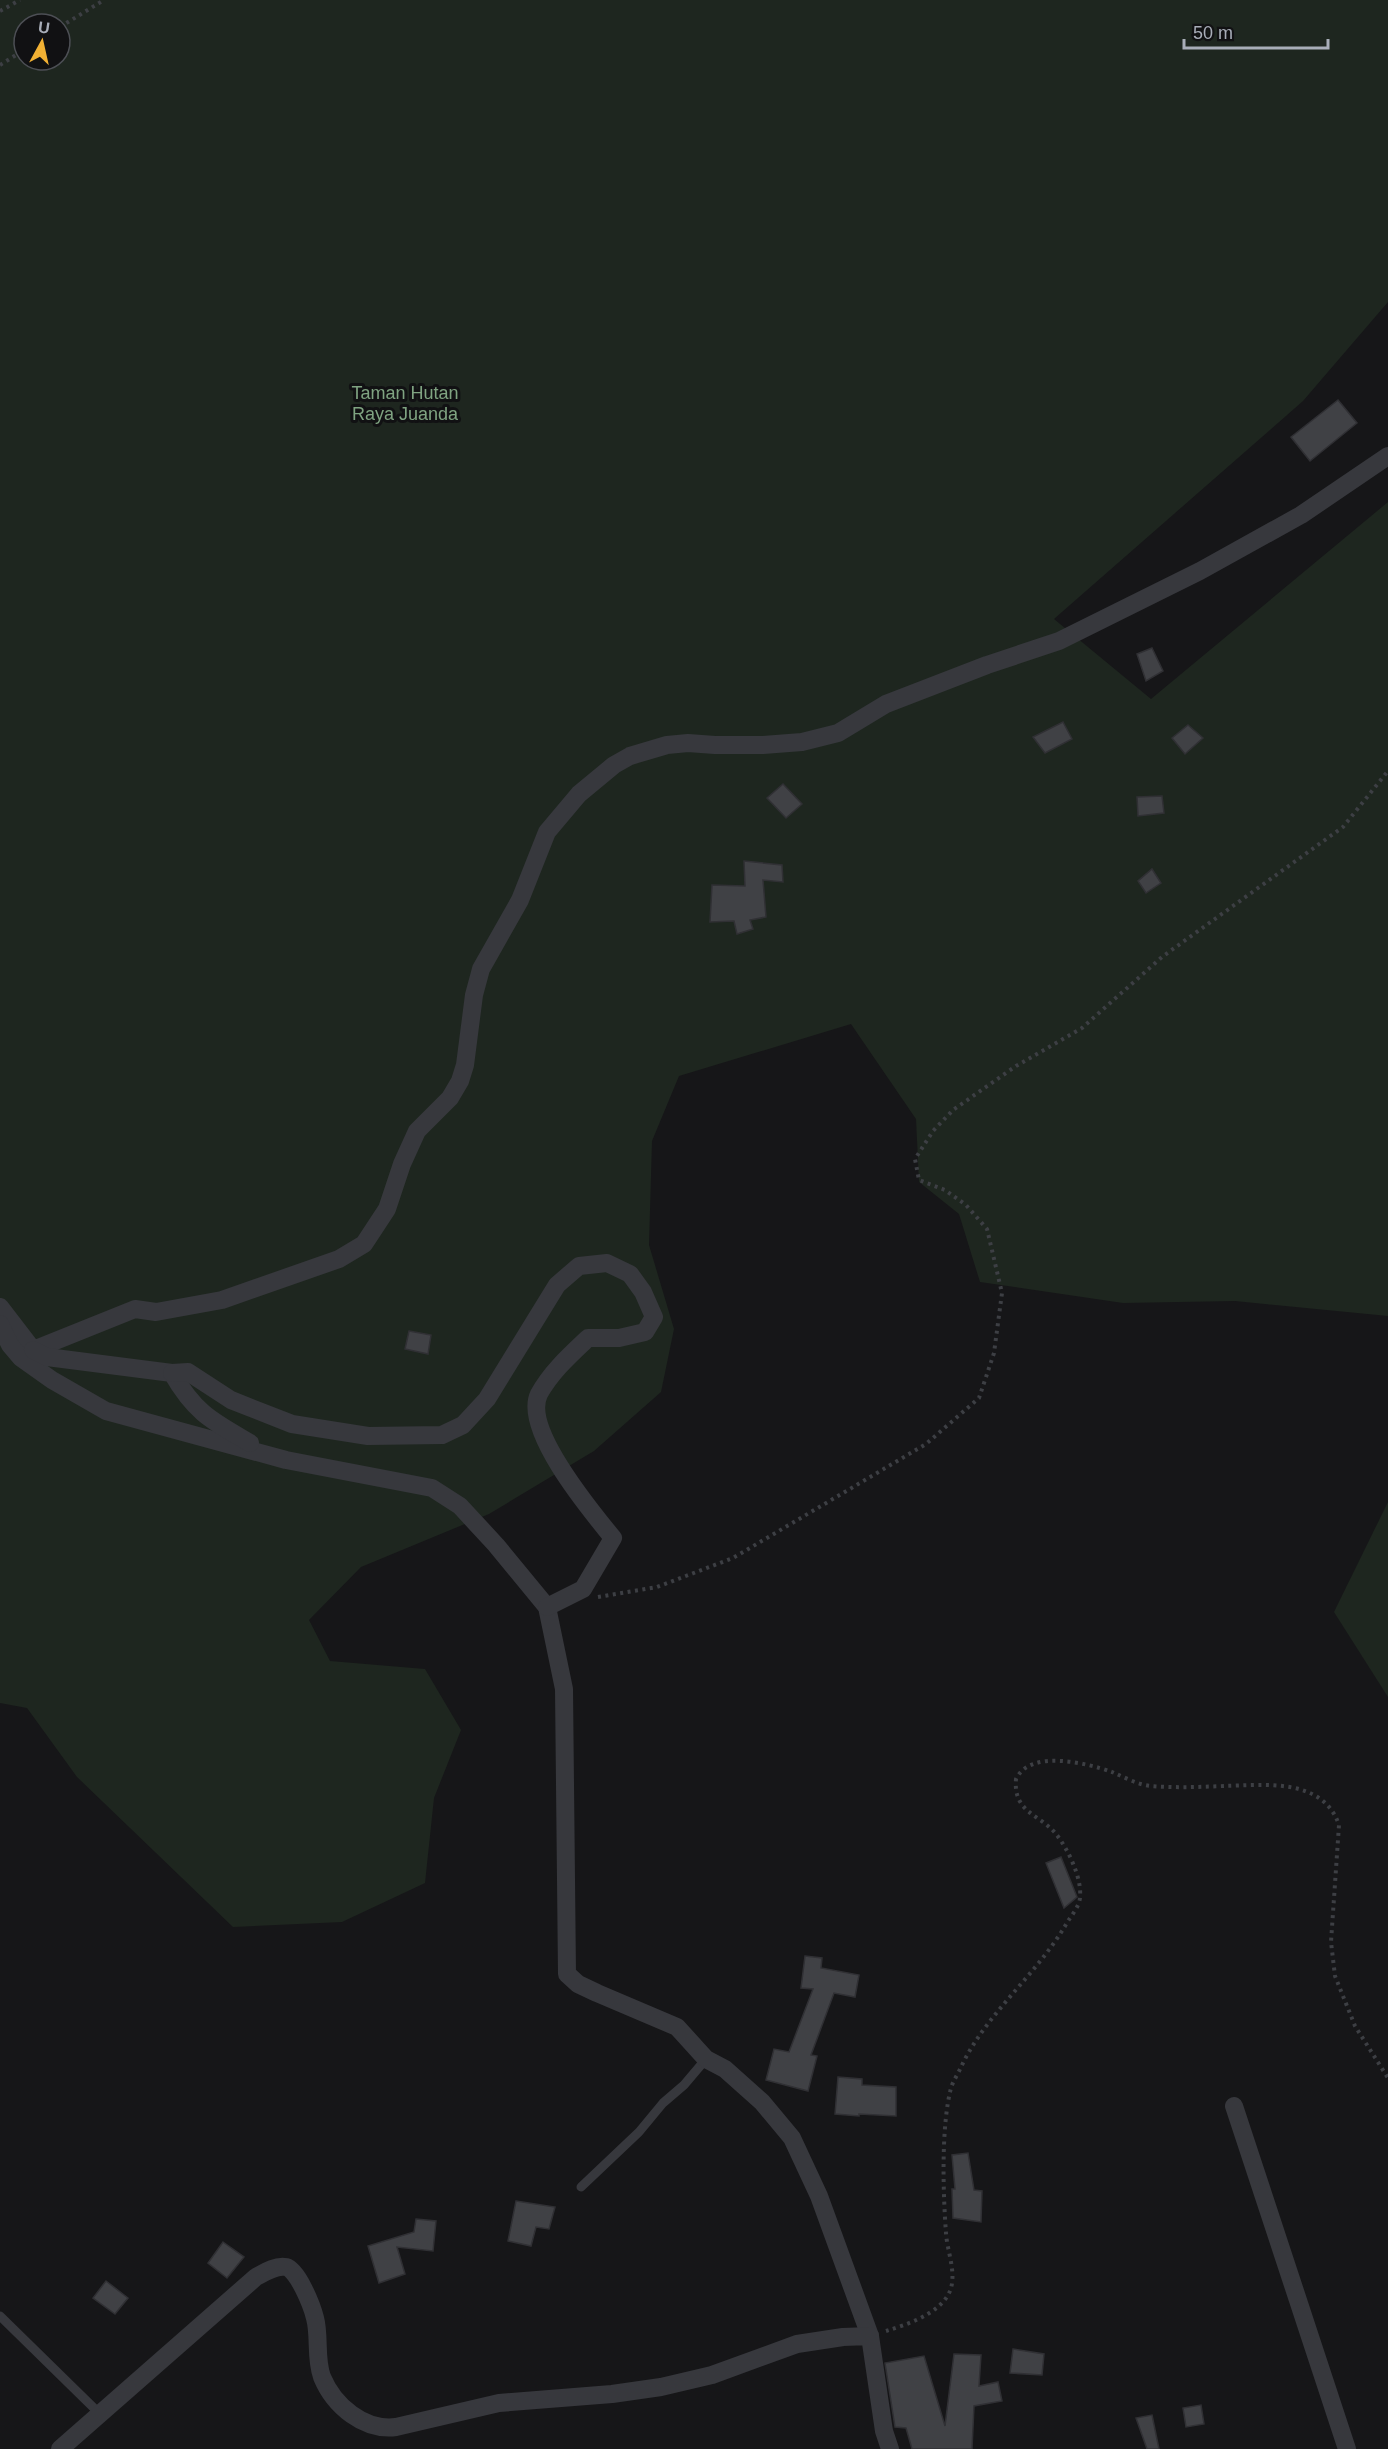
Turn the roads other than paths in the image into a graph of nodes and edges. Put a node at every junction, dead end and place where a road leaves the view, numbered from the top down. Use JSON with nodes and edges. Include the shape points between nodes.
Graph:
{"nodes":[{"id":1,"x":1388,"y":456,"type":"edge"},
{"id":2,"x":0,"y":1307,"type":"edge"},
{"id":3,"x":0,"y":1324,"type":"edge"},
{"id":4,"x":33,"y":1350,"type":"junction"},
{"id":5,"x":172,"y":1374,"type":"junction"},
{"id":6,"x":270,"y":1455,"type":"junction"},
{"id":7,"x":547,"y":1607,"type":"junction"},
{"id":8,"x":706,"y":2059,"type":"junction"},
{"id":9,"x":1234,"y":2106,"type":"dead end"},
{"id":10,"x":581,"y":2187,"type":"dead end"},
{"id":11,"x":0,"y":2316,"type":"edge"},
{"id":12,"x":870,"y":2336,"type":"junction"},
{"id":13,"x":100,"y":2414,"type":"junction"},
{"id":14,"x":60,"y":2449,"type":"edge"},
{"id":15,"x":890,"y":2449,"type":"edge"},
{"id":16,"x":1347,"y":2449,"type":"edge"}],
"edges":[{"from":1,"to":4,"type":"street","via":[[1301,515],[1200,571],[1059,641],[885,704],[838,733],[763,746],[668,745],[614,765],[579,794],[547,832],[511,918],[482,969],[474,994],[460,1081],[450,1098],[417,1131],[387,1209],[364,1244],[339,1259],[222,1300],[156,1312],[135,1309]]},
{"from":2,"to":4,"type":"street"},
{"from":3,"to":6,"type":"street","via":[[21,1358],[106,1411]]},
{"from":4,"to":5,"type":"street","via":[[47,1357]]},
{"from":5,"to":6,"type":"street","via":[[203,1415]]},
{"from":5,"to":7,"type":"street","via":[[188,1372],[231,1400],[292,1424],[368,1436],[442,1436],[463,1425],[487,1399],[557,1285],[579,1266],[607,1263],[630,1274],[654,1317],[645,1332],[619,1338],[588,1338],[557,1368],[538,1395],[536,1410],[544,1439],[613,1538],[583,1589]]},
{"from":6,"to":7,"type":"street","via":[[432,1488],[460,1506]]},
{"from":7,"to":8,"type":"street","via":[[564,1689],[567,1974],[578,1984],[678,2027]]},
{"from":8,"to":10,"type":"lane","via":[[639,2132]]},
{"from":8,"to":12,"type":"street","via":[[725,2069],[762,2102],[792,2138],[819,2196]]},
{"from":9,"to":16,"type":"street"},
{"from":11,"to":13,"type":"lane"},
{"from":12,"to":13,"type":"street","via":[[797,2344],[661,2387],[499,2403],[383,2429],[358,2420],[332,2394],[322,2376],[315,2319],[297,2276],[284,2267],[256,2277]]},
{"from":12,"to":15,"type":"street"},
{"from":13,"to":14,"type":"street"}]}
